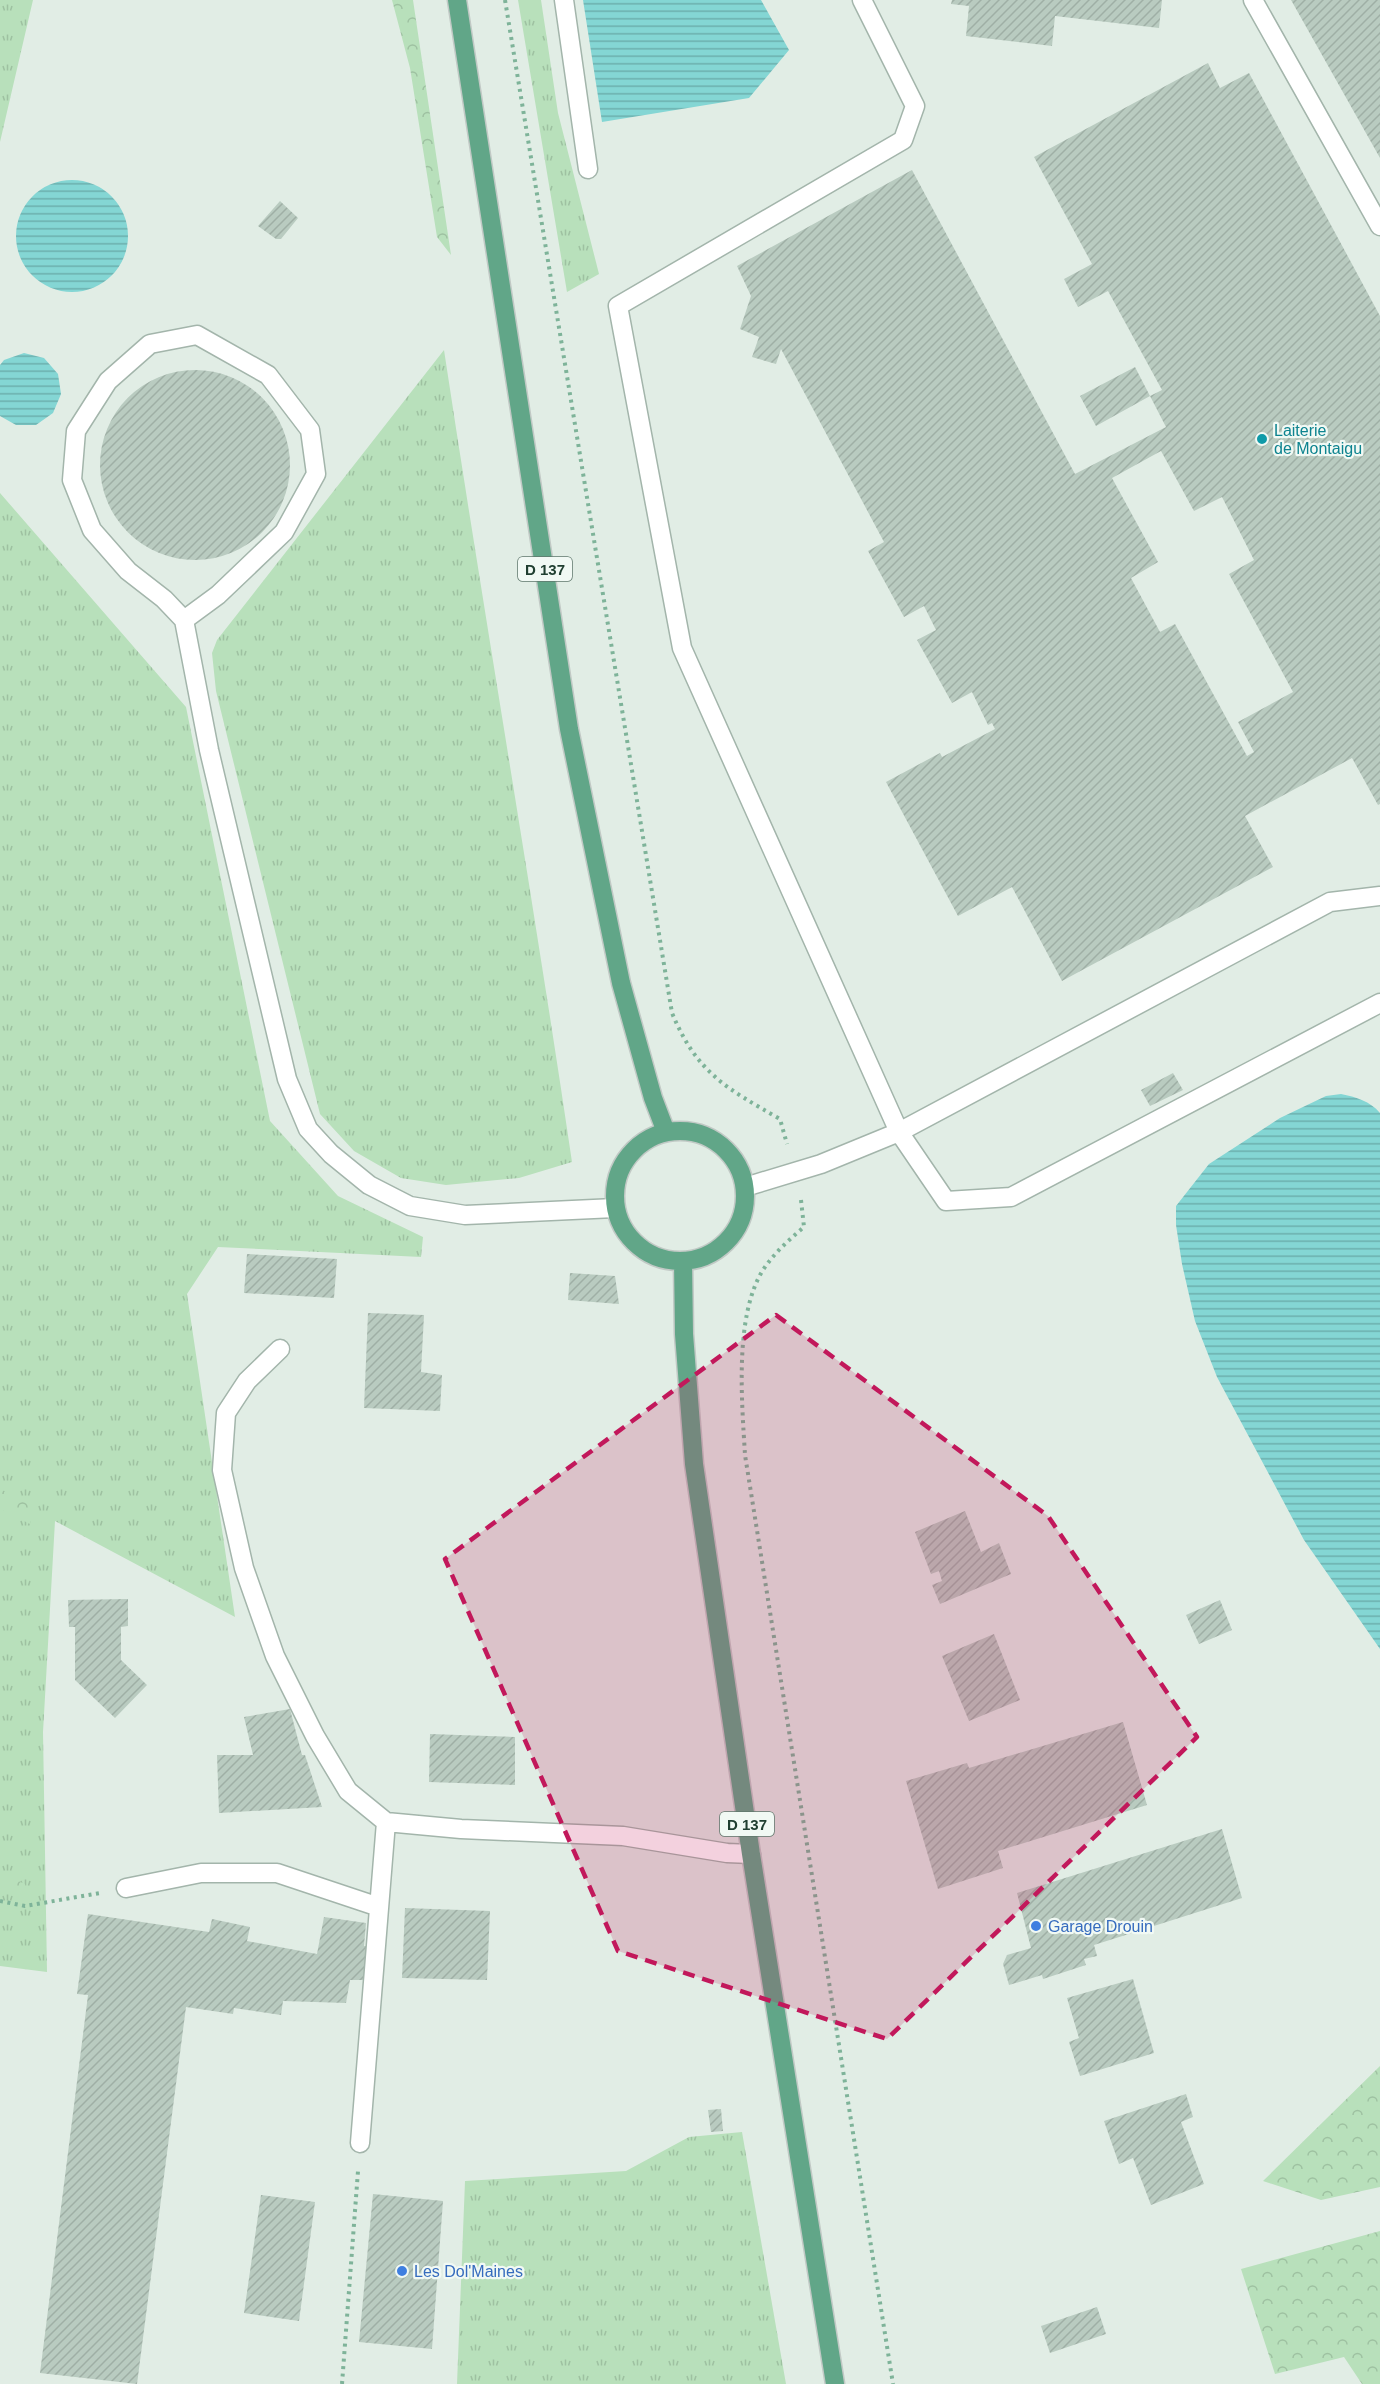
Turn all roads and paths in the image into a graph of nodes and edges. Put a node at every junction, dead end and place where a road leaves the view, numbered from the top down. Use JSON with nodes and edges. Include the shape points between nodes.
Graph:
{"nodes":[{"id":1,"x":457,"y":0,"type":"edge"},
{"id":2,"x":505,"y":0,"type":"edge"},
{"id":3,"x":564,"y":0,"type":"edge"},
{"id":4,"x":862,"y":0,"type":"edge"},
{"id":5,"x":1253,"y":0,"type":"edge"},
{"id":6,"x":588,"y":169,"type":"dead end"},
{"id":7,"x":1380,"y":226,"type":"edge"},
{"id":8,"x":184,"y":620,"type":"junction"},
{"id":9,"x":1380,"y":896,"type":"edge"},
{"id":10,"x":1380,"y":1003,"type":"edge"},
{"id":11,"x":666,"y":1132,"type":"junction"},
{"id":12,"x":899,"y":1132,"type":"junction"},
{"id":13,"x":796,"y":1171,"type":"junction"},
{"id":14,"x":745,"y":1187,"type":"junction"},
{"id":15,"x":615,"y":1208,"type":"junction"},
{"id":16,"x":683,"y":1261,"type":"junction"},
{"id":17,"x":280,"y":1349,"type":"dead end"},
{"id":18,"x":386,"y":1822,"type":"junction"},
{"id":19,"x":751,"y":1854,"type":"junction"},
{"id":20,"x":126,"y":1888,"type":"joint"},
{"id":21,"x":0,"y":1901,"type":"edge"},
{"id":22,"x":379,"y":1907,"type":"junction"},
{"id":23,"x":360,"y":2143,"type":"joint"},
{"id":24,"x":342,"y":2384,"type":"edge"},
{"id":25,"x":835,"y":2384,"type":"edge"},
{"id":26,"x":893,"y":2384,"type":"edge"}],
"edges":[{"from":1,"to":11,"type":"main road","number":"D 137","via":[[569,729],[621,983]]},
{"from":2,"to":13,"type":"path","via":[[672,1013],[684,1040],[703,1067],[780,1119]]},
{"from":3,"to":6,"type":"lane"},
{"from":4,"to":12,"type":"lane","via":[[915,105],[903,140],[618,306],[682,648]]},
{"from":5,"to":7,"type":"lane"},
{"from":8,"to":8,"type":"lane","via":[[218,595],[284,532],[316,474],[310,430],[268,375],[197,335],[150,344],[108,381],[76,431],[72,480],[92,530],[128,571],[164,598]]},
{"from":8,"to":15,"type":"lane","via":[[209,750],[287,1079],[308,1129],[369,1185],[410,1206],[465,1215]]},
{"from":9,"to":12,"type":"lane","via":[[1330,902]]},
{"from":10,"to":12,"type":"lane","via":[[1011,1197],[946,1201]]},
{"from":11,"to":14,"type":"main road","via":[[688,1131],[708,1137],[726,1149]]},
{"from":11,"to":15,"type":"main road","via":[[631,1151],[614,1188]]},
{"from":12,"to":13,"type":"lane"},
{"from":13,"to":14,"type":"lane"},
{"from":13,"to":26,"type":"path","via":[[804,1227],[762,1271],[745,1331],[741,1390],[745,1455]]},
{"from":14,"to":16,"type":"main road","via":[[744,1209],[736,1229],[722,1245],[704,1256]]},
{"from":15,"to":16,"type":"main road","via":[[632,1241],[664,1259]]},
{"from":16,"to":19,"type":"main road","number":"D 137","via":[[684,1335],[694,1464]]},
{"from":17,"to":18,"type":"lane","via":[[247,1381],[226,1413],[224,1481],[244,1568],[274,1656],[348,1791]]},
{"from":18,"to":19,"type":"lane","via":[[461,1830],[623,1836]]},
{"from":18,"to":22,"type":"lane"},
{"from":19,"to":25,"type":"main road","number":"D 137"},
{"from":20,"to":21,"type":"path","via":[[25,1906]]},
{"from":20,"to":22,"type":"lane","via":[[201,1874],[277,1874]]},
{"from":22,"to":23,"type":"lane"},
{"from":23,"to":24,"type":"path"}]}
